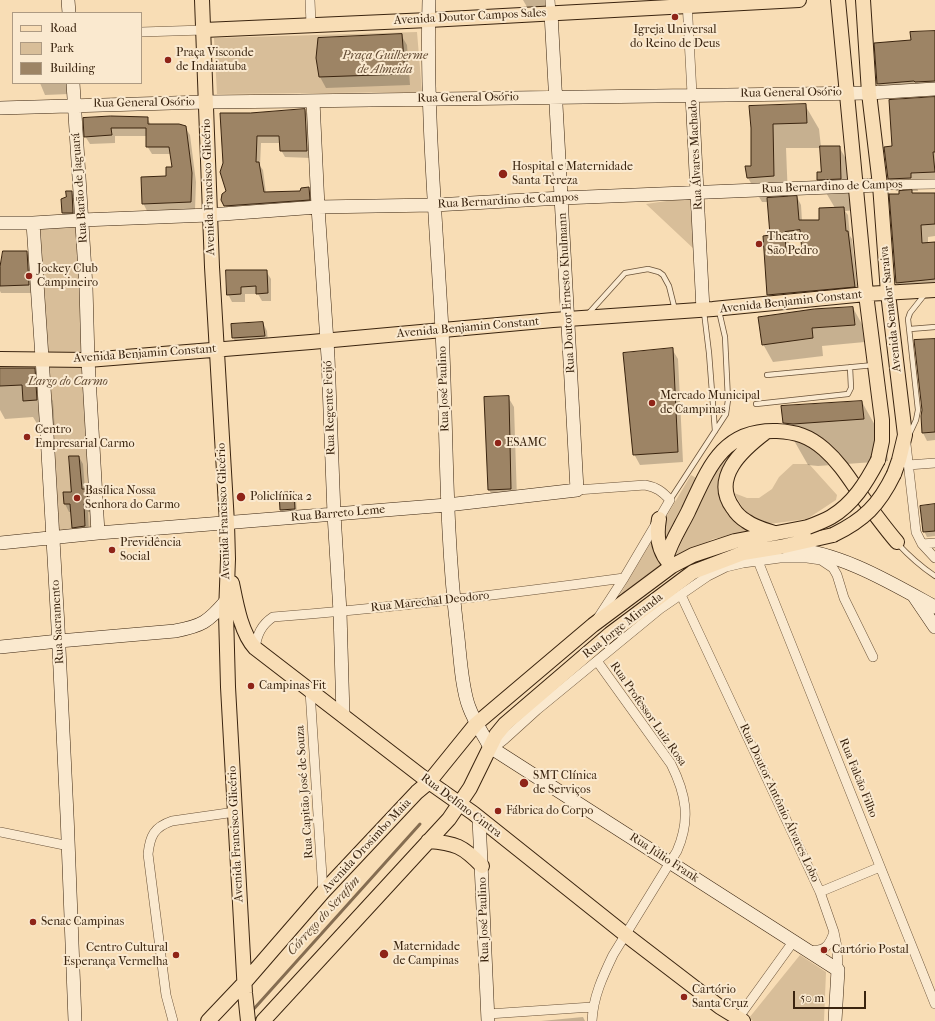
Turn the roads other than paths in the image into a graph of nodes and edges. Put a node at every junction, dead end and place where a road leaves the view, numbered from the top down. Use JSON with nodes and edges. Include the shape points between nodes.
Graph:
{"nodes":[{"id":1,"x":68,"y":0,"type":"edge"},
{"id":2,"x":202,"y":0,"type":"edge"},
{"id":3,"x":310,"y":0,"type":"edge"},
{"id":4,"x":429,"y":0,"type":"edge"},
{"id":5,"x":799,"y":0,"type":"edge"},
{"id":6,"x":838,"y":0,"type":"edge"},
{"id":7,"x":862,"y":0,"type":"edge"},
{"id":8,"x":687,"y":3,"type":"edge"},
{"id":9,"x":551,"y":6,"type":"edge"},
{"id":10,"x":68,"y":12,"type":"edge"},
{"id":11,"x":429,"y":20,"type":"junction"},
{"id":12,"x":311,"y":24,"type":"junction"},
{"id":13,"x":204,"y":30,"type":"junction"},
{"id":14,"x":142,"y":32,"type":"edge"},
{"id":15,"x":73,"y":84,"type":"edge"},
{"id":16,"x":935,"y":89,"type":"edge"},
{"id":17,"x":846,"y":92,"type":"junction"},
{"id":18,"x":869,"y":92,"type":"junction"},
{"id":19,"x":692,"y":94,"type":"junction"},
{"id":20,"x":556,"y":97,"type":"junction"},
{"id":21,"x":430,"y":99,"type":"junction"},
{"id":22,"x":313,"y":101,"type":"junction"},
{"id":23,"x":206,"y":102,"type":"junction"},
{"id":24,"x":74,"y":105,"type":"junction"},
{"id":25,"x":0,"y":108,"type":"edge"},
{"id":26,"x":880,"y":184,"type":"junction"},
{"id":27,"x":935,"y":184,"type":"edge"},
{"id":28,"x":855,"y":186,"type":"junction"},
{"id":29,"x":698,"y":193,"type":"junction"},
{"id":30,"x":562,"y":198,"type":"junction"},
{"id":31,"x":434,"y":205,"type":"junction"},
{"id":32,"x":318,"y":207,"type":"junction"},
{"id":33,"x":210,"y":215,"type":"junction"},
{"id":34,"x":82,"y":220,"type":"junction"},
{"id":35,"x":0,"y":223,"type":"edge"},
{"id":36,"x":33,"y":223,"type":"junction"},
{"id":37,"x":932,"y":290,"type":"edge"},
{"id":38,"x":888,"y":293,"type":"junction"},
{"id":39,"x":866,"y":294,"type":"junction"},
{"id":40,"x":718,"y":309,"type":"junction"},
{"id":41,"x":703,"y":310,"type":"junction"},
{"id":42,"x":676,"y":312,"type":"junction"},
{"id":43,"x":584,"y":318,"type":"junction"},
{"id":44,"x":568,"y":319,"type":"junction"},
{"id":45,"x":935,"y":327,"type":"edge"},
{"id":46,"x":910,"y":329,"type":"junction"},
{"id":47,"x":442,"y":330,"type":"junction"},
{"id":48,"x":327,"y":340,"type":"junction"},
{"id":49,"x":216,"y":349,"type":"junction"},
{"id":50,"x":0,"y":359,"type":"edge"},
{"id":51,"x":42,"y":359,"type":"junction"},
{"id":52,"x":88,"y":360,"type":"junction"},
{"id":53,"x":875,"y":365,"type":"junction"},
{"id":54,"x":850,"y":367,"type":"junction"},
{"id":55,"x":767,"y":375,"type":"dead end"},
{"id":56,"x":756,"y":404,"type":"dead end"},
{"id":57,"x":715,"y":431,"type":"junction"},
{"id":58,"x":768,"y":431,"type":"junction"},
{"id":59,"x":905,"y":439,"type":"junction"},
{"id":60,"x":935,"y":462,"type":"edge"},
{"id":61,"x":908,"y":465,"type":"junction"},
{"id":62,"x":577,"y":490,"type":"junction"},
{"id":63,"x":670,"y":500,"type":"junction"},
{"id":64,"x":447,"y":505,"type":"junction"},
{"id":65,"x":334,"y":514,"type":"junction"},
{"id":66,"x":659,"y":519,"type":"junction"},
{"id":67,"x":227,"y":523,"type":"junction"},
{"id":68,"x":808,"y":527,"type":"joint"},
{"id":69,"x":98,"y":533,"type":"junction"},
{"id":70,"x":775,"y":533,"type":"junction"},
{"id":71,"x":52,"y":539,"type":"junction"},
{"id":72,"x":897,"y":542,"type":"joint"},
{"id":73,"x":0,"y":543,"type":"edge"},
{"id":74,"x":935,"y":543,"type":"edge"},
{"id":75,"x":922,"y":544,"type":"junction"},
{"id":76,"x":780,"y":547,"type":"junction"},
{"id":77,"x":935,"y":558,"type":"edge"},
{"id":78,"x":228,"y":559,"type":"junction"},
{"id":79,"x":758,"y":561,"type":"junction"},
{"id":80,"x":669,"y":563,"type":"junction"},
{"id":81,"x":693,"y":572,"type":"junction"},
{"id":82,"x":935,"y":576,"type":"edge"},
{"id":83,"x":624,"y":578,"type":"junction"},
{"id":84,"x":681,"y":595,"type":"junction"},
{"id":85,"x":913,"y":595,"type":"junction"},
{"id":86,"x":454,"y":600,"type":"junction"},
{"id":87,"x":226,"y":601,"type":"junction"},
{"id":88,"x":935,"y":607,"type":"edge"},
{"id":89,"x":340,"y":612,"type":"junction"},
{"id":90,"x":593,"y":626,"type":"junction"},
{"id":91,"x":935,"y":627,"type":"edge"},
{"id":92,"x":59,"y":640,"type":"junction"},
{"id":93,"x":0,"y":647,"type":"edge"},
{"id":94,"x":255,"y":648,"type":"junction"},
{"id":95,"x":874,"y":657,"type":"dead end"},
{"id":96,"x":596,"y":661,"type":"junction"},
{"id":97,"x":310,"y":690,"type":"junction"},
{"id":98,"x":343,"y":716,"type":"junction"},
{"id":99,"x":476,"y":724,"type":"junction"},
{"id":100,"x":491,"y":746,"type":"junction"},
{"id":101,"x":429,"y":782,"type":"junction"},
{"id":102,"x":460,"y":804,"type":"junction"},
{"id":103,"x":235,"y":812,"type":"junction"},
{"id":104,"x":479,"y":818,"type":"junction"},
{"id":105,"x":0,"y":832,"type":"edge"},
{"id":106,"x":428,"y":841,"type":"junction"},
{"id":107,"x":69,"y":846,"type":"junction"},
{"id":108,"x":670,"y":862,"type":"junction"},
{"id":109,"x":482,"y":866,"type":"junction"},
{"id":110,"x":880,"y":866,"type":"junction"},
{"id":111,"x":323,"y":892,"type":"junction"},
{"id":112,"x":820,"y":892,"type":"junction"},
{"id":113,"x":834,"y":932,"type":"junction"},
{"id":114,"x":626,"y":935,"type":"junction"},
{"id":115,"x":793,"y":942,"type":"junction"},
{"id":116,"x":807,"y":950,"type":"junction"},
{"id":117,"x":838,"y":970,"type":"junction"},
{"id":118,"x":245,"y":988,"type":"junction"},
{"id":119,"x":935,"y":1004,"type":"edge"},
{"id":120,"x":592,"y":1007,"type":"junction"},
{"id":121,"x":488,"y":1017,"type":"edge"},
{"id":122,"x":739,"y":1020,"type":"edge"},
{"id":123,"x":75,"y":1021,"type":"edge"},
{"id":124,"x":173,"y":1021,"type":"edge"},
{"id":125,"x":208,"y":1021,"type":"edge"},
{"id":126,"x":248,"y":1021,"type":"edge"},
{"id":127,"x":263,"y":1021,"type":"edge"},
{"id":128,"x":592,"y":1021,"type":"edge"},
{"id":129,"x":835,"y":1021,"type":"edge"}],
"edges":[{"from":1,"to":10,"type":"main road"},
{"from":2,"to":13,"type":"main road","name":"Avenida Francisco Glicério"},
{"from":3,"to":12,"type":"street"},
{"from":4,"to":11,"type":"main road","name":"Rua José Paulino"},
{"from":5,"to":8,"type":"main road","name":"Avenida Doutor Campos Sales"},
{"from":6,"to":17,"type":"main road","name":"Avenida Senador Saraiva"},
{"from":7,"to":18,"type":"main road","name":"Avenida Senador Saraiva"},
{"from":8,"to":9,"type":"main road","name":"Avenida Doutor Campos Sales"},
{"from":8,"to":19,"type":"street","name":"Rua Álvares Machado"},
{"from":9,"to":11,"type":"main road","name":"Avenida Doutor Campos Sales"},
{"from":9,"to":20,"type":"main road","name":"Rua Doutor Ernesto Khulmann"},
{"from":11,"to":12,"type":"main road","name":"Avenida Doutor Campos Sales"},
{"from":11,"to":21,"type":"main road","name":"Rua José Paulino"},
{"from":12,"to":13,"type":"main road","name":"Avenida Doutor Campos Sales"},
{"from":13,"to":14,"type":"street","name":"Avenida Doutor Campos Sales"},
{"from":13,"to":23,"type":"main road","name":"Avenida Francisco Glicério"},
{"from":15,"to":24,"type":"main road","name":"Rua Barão de Jaguará"},
{"from":16,"to":18,"type":"main road","name":"Rua General Osório"},
{"from":17,"to":18,"type":"main road","name":"Rua General Osório"},
{"from":17,"to":19,"type":"main road","name":"Rua General Osório"},
{"from":17,"to":28,"type":"main road","name":"Avenida Senador Saraiva"},
{"from":18,"to":26,"type":"main road","name":"Avenida Senador Saraiva"},
{"from":19,"to":20,"type":"main road","name":"Rua General Osório"},
{"from":19,"to":29,"type":"main road","name":"Rua Álvares Machado"},
{"from":20,"to":21,"type":"main road","name":"Rua General Osório"},
{"from":20,"to":30,"type":"main road","name":"Rua Doutor Ernesto Khulmann"},
{"from":21,"to":22,"type":"main road","name":"Rua General Osório"},
{"from":21,"to":31,"type":"main road","name":"Rua José Paulino"},
{"from":22,"to":23,"type":"main road","name":"Rua General Osório"},
{"from":22,"to":32,"type":"main road","name":"Rua Regente Feijó"},
{"from":23,"to":24,"type":"main road","name":"Rua General Osório"},
{"from":23,"to":33,"type":"main road","name":"Avenida Francisco Glicério"},
{"from":24,"to":25,"type":"main road","name":"Rua General Osório"},
{"from":24,"to":34,"type":"main road","name":"Rua Barão de Jaguará"},
{"from":26,"to":27,"type":"street","name":"Rua Bernardino de Campos"},
{"from":26,"to":28,"type":"main road","name":"Rua Bernardino de Campos"},
{"from":26,"to":38,"type":"main road","name":"Avenida Senador Saraiva"},
{"from":28,"to":29,"type":"main road","name":"Rua Bernardino de Campos"},
{"from":28,"to":39,"type":"main road","name":"Avenida Senador Saraiva"},
{"from":29,"to":30,"type":"main road","name":"Rua Bernardino de Campos"},
{"from":29,"to":41,"type":"main road","name":"Rua Álvares Machado"},
{"from":30,"to":31,"type":"main road","name":"Rua Bernardino de Campos"},
{"from":30,"to":44,"type":"main road","name":"Rua Doutor Ernesto Khulmann"},
{"from":31,"to":32,"type":"main road","name":"Rua Bernardino de Campos"},
{"from":31,"to":47,"type":"main road","name":"Rua José Paulino"},
{"from":32,"to":33,"type":"main road","name":"Rua Bernardino de Campos"},
{"from":32,"to":48,"type":"main road","name":"Rua Regente Feijó"},
{"from":33,"to":34,"type":"main road","name":"Rua Bernardino de Campos"},
{"from":33,"to":49,"type":"main road","name":"Avenida Francisco Glicério"},
{"from":34,"to":36,"type":"main road","name":"Rua Bernardino de Campos"},
{"from":34,"to":52,"type":"main road","name":"Rua Barão de Jaguará"},
{"from":35,"to":36,"type":"main road","name":"Rua Bernardino de Campos"},
{"from":36,"to":51,"type":"main road","name":"Rua Sacramento"},
{"from":37,"to":38,"type":"main road","name":"Avenida Benjamin Constant"},
{"from":37,"to":46,"type":"lane","via":[[910,313]]},
{"from":38,"to":39,"type":"main road","name":"Avenida Benjamin Constant"},
{"from":38,"to":59,"type":"main road","name":"Avenida Senador Saraiva"},
{"from":39,"to":40,"type":"main road","name":"Avenida Benjamin Constant"},
{"from":39,"to":53,"type":"main road","name":"Avenida Senador Saraiva"},
{"from":40,"to":41,"type":"main road","name":"Avenida Benjamin Constant"},
{"from":40,"to":57,"type":"lane","via":[[725,338],[728,400],[726,414]]},
{"from":41,"to":42,"type":"main road","name":"Avenida Benjamin Constant"},
{"from":41,"to":57,"type":"lane"},
{"from":42,"to":43,"type":"main road","name":"Avenida Benjamin Constant"},
{"from":42,"to":43,"type":"lane","via":[[669,286],[663,275],[648,269],[625,273]]},
{"from":43,"to":44,"type":"main road","name":"Avenida Benjamin Constant"},
{"from":44,"to":47,"type":"main road","name":"Avenida Benjamin Constant"},
{"from":44,"to":62,"type":"main road","name":"Rua Doutor Ernesto Khulmann"},
{"from":45,"to":46,"type":"lane"},
{"from":46,"to":59,"type":"lane","via":[[918,410],[916,420]]},
{"from":47,"to":48,"type":"main road","name":"Avenida Benjamin Constant"},
{"from":47,"to":64,"type":"main road","name":"Rua José Paulino"},
{"from":48,"to":49,"type":"main road","name":"Avenida Benjamin Constant"},
{"from":48,"to":65,"type":"main road","name":"Rua Regente Feijó"},
{"from":49,"to":52,"type":"main road","name":"Avenida Benjamin Constant"},
{"from":49,"to":67,"type":"main road","name":"Avenida Francisco Glicério"},
{"from":50,"to":51,"type":"main road","name":"Avenida Benjamin Constant"},
{"from":51,"to":52,"type":"main road","name":"Avenida Benjamin Constant"},
{"from":51,"to":71,"type":"main road","name":"Rua Sacramento"},
{"from":52,"to":69,"type":"main road","name":"Rua Barão de Jaguará"},
{"from":53,"to":54,"type":"lane"},
{"from":53,"to":68,"type":"main road","name":"Avenida Senador Saraiva","bridge":true,"via":[[882,420],[882,441],[878,460],[868,480],[851,501],[830,518]]},
{"from":54,"to":55,"type":"lane"},
{"from":54,"to":56,"type":"lane","via":[[851,388],[848,394]]},
{"from":57,"to":63,"type":"lane"},
{"from":58,"to":70,"type":"main road","via":[[737,458],[726,479],[725,492],[729,502],[744,521]]},
{"from":58,"to":72,"type":"main road","via":[[798,433],[823,448],[839,464]]},
{"from":58,"to":80,"type":"main road","via":[[743,436],[721,452],[704,477],[670,547]]},
{"from":59,"to":61,"type":"street"},
{"from":59,"to":76,"type":"main road","name":"Avenida Senador Saraiva","bridge":true,"via":[[900,460],[887,490],[864,516],[851,527],[833,536]]},
{"from":60,"to":61,"type":"street"},
{"from":61,"to":75,"type":"street","via":[[916,532]]},
{"from":62,"to":63,"type":"street","name":"Rua Barreto Leme","via":[[644,485],[661,490]]},
{"from":62,"to":64,"type":"main road","name":"Rua Barreto Leme"},
{"from":63,"to":66,"type":"street","name":"Rua Jorge Miranda"},
{"from":64,"to":65,"type":"main road","name":"Rua Barreto Leme"},
{"from":64,"to":86,"type":"main road","name":"Rua José Paulino"},
{"from":65,"to":67,"type":"main road","name":"Rua Barreto Leme"},
{"from":65,"to":89,"type":"main road","name":"Rua Regente Feijó"},
{"from":66,"to":80,"type":"main road","via":[[657,540]]},
{"from":66,"to":83,"type":"street","name":"Rua Jorge Miranda"},
{"from":67,"to":69,"type":"main road","name":"Rua Barreto Leme"},
{"from":67,"to":78,"type":"main road","name":"Avenida Francisco Glicério"},
{"from":68,"to":70,"type":"main road","name":"Rua Jorge Miranda"},
{"from":69,"to":71,"type":"main road","name":"Rua Barreto Leme"},
{"from":70,"to":80,"type":"main road","name":"Rua Jorge Miranda","via":[[735,541]]},
{"from":71,"to":73,"type":"main road","name":"Rua Barreto Leme"},
{"from":71,"to":92,"type":"main road","name":"Rua Sacramento"},
{"from":72,"to":82,"type":"lane","via":[[908,556]]},
{"from":74,"to":75,"type":"street"},
{"from":75,"to":77,"type":"street"},
{"from":76,"to":81,"type":"main road","name":"Rua Jorge Miranda","via":[[743,553]]},
{"from":76,"to":85,"type":"main road","via":[[830,556]]},
{"from":78,"to":87,"type":"main road","name":"Avenida Francisco Glicério"},
{"from":78,"to":94,"type":"main road","name":"Rua Delfino Cintra","via":[[238,613]]},
{"from":79,"to":84,"type":"street","name":"Rua Jorge Miranda","via":[[726,568],[708,576]]},
{"from":79,"to":95,"type":"street","name":"Rua Jorge Miranda","via":[[807,558],[821,560],[833,568],[844,598]]},
{"from":79,"to":110,"type":"street","name":"Rua Falcão Filho"},
{"from":80,"to":81,"type":"main road","via":[[679,570]]},
{"from":80,"to":90,"type":"main road","name":"Rua Jorge Miranda"},
{"from":81,"to":100,"type":"main road","name":"Rua Jorge Miranda","via":[[610,634],[526,705],[505,724]]},
{"from":83,"to":86,"type":"street","name":"Rua Marechal Deodoro"},
{"from":83,"to":90,"type":"street","name":"Rua Jorge Miranda"},
{"from":84,"to":96,"type":"street","name":"Rua Jorge Miranda"},
{"from":84,"to":112,"type":"street","name":"Rua Doutor Antônio Álvares Lobo"},
{"from":85,"to":88,"type":"main road"},
{"from":85,"to":91,"type":"main road"},
{"from":86,"to":89,"type":"street","name":"Rua Marechal Deodoro"},
{"from":86,"to":99,"type":"main road","name":"Rua José Paulino","via":[[466,700]]},
{"from":87,"to":92,"type":"main road","via":[[213,616],[194,628]]},
{"from":87,"to":103,"type":"main road","name":"Avenida Francisco Glicério"},
{"from":89,"to":94,"type":"street","name":"Rua Marechal Deodoro","via":[[273,617],[261,628]]},
{"from":89,"to":98,"type":"main road","name":"Rua Regente Feijó"},
{"from":90,"to":99,"type":"main road","name":"Rua Jorge Miranda"},
{"from":92,"to":93,"type":"main road"},
{"from":92,"to":107,"type":"main road","name":"Rua Sacramento"},
{"from":94,"to":97,"type":"main road","name":"Rua Delfino Cintra"},
{"from":96,"to":100,"type":"street","name":"Rua Jorge Miranda","via":[[505,739]]},
{"from":96,"to":108,"type":"street","name":"Rua Professor Luiz Rosa","via":[[671,764],[680,783],[685,800],[686,819],[682,839]]},
{"from":97,"to":98,"type":"main road","name":"Rua Delfino Cintra"},
{"from":97,"to":111,"type":"street","name":"Rua Capitão José de Souza"},
{"from":98,"to":101,"type":"main road","name":"Rua Delfino Cintra"},
{"from":99,"to":100,"type":"main road","name":"Rua José Paulino"},
{"from":99,"to":101,"type":"main road","name":"Avenida Orosimbo Maia"},
{"from":100,"to":102,"type":"main road"},
{"from":100,"to":108,"type":"main road","name":"Rua Júlio Frank"},
{"from":101,"to":102,"type":"main road","name":"Rua Delfino Cintra"},
{"from":101,"to":111,"type":"main road","name":"Avenida Orosimbo Maia"},
{"from":102,"to":104,"type":"main road","name":"Rua Delfino Cintra"},
{"from":102,"to":106,"type":"main road"},
{"from":103,"to":118,"type":"main road","name":"Avenida Francisco Glicério"},
{"from":103,"to":124,"type":"street","via":[[172,821],[163,824],[153,834],[148,854],[166,995]]},
{"from":104,"to":109,"type":"main road","name":"Rua José Paulino"},
{"from":104,"to":114,"type":"main road","name":"Rua Delfino Cintra"},
{"from":105,"to":107,"type":"street"},
{"from":106,"to":109,"type":"main road","via":[[450,843],[460,847]]},
{"from":106,"to":127,"type":"main road"},
{"from":107,"to":123,"type":"main road","name":"Rua Sacramento"},
{"from":108,"to":114,"type":"street","name":"Rua Professor Luiz Rosa"},
{"from":108,"to":115,"type":"main road","name":"Rua Júlio Frank"},
{"from":109,"to":121,"type":"main road","name":"Rua José Paulino"},
{"from":110,"to":112,"type":"street"},
{"from":110,"to":119,"type":"street","name":"Rua Falcão Filho"},
{"from":111,"to":118,"type":"main road","name":"Avenida Orosimbo Maia"},
{"from":112,"to":113,"type":"street","name":"Rua Doutor Antônio Álvares Lobo"},
{"from":113,"to":116,"type":"street","via":[[831,941],[822,950]]},
{"from":113,"to":117,"type":"street","name":"Rua Doutor Antônio Álvares Lobo"},
{"from":114,"to":120,"type":"street","name":"Rua Professor Luiz Rosa","via":[[613,955]]},
{"from":114,"to":122,"type":"main road","name":"Rua Delfino Cintra"},
{"from":115,"to":116,"type":"main road","name":"Rua Júlio Frank"},
{"from":115,"to":122,"type":"street"},
{"from":116,"to":117,"type":"main road","name":"Rua Júlio Frank"},
{"from":117,"to":129,"type":"main road","name":"Rua Doutor Antônio Álvares Lobo"},
{"from":118,"to":125,"type":"main road","name":"Avenida Orosimbo Maia"},
{"from":118,"to":126,"type":"main road","name":"Avenida Francisco Glicério"},
{"from":120,"to":121,"type":"street"},
{"from":120,"to":128,"type":"street","name":"Rua Professor Luiz Rosa"}]}
